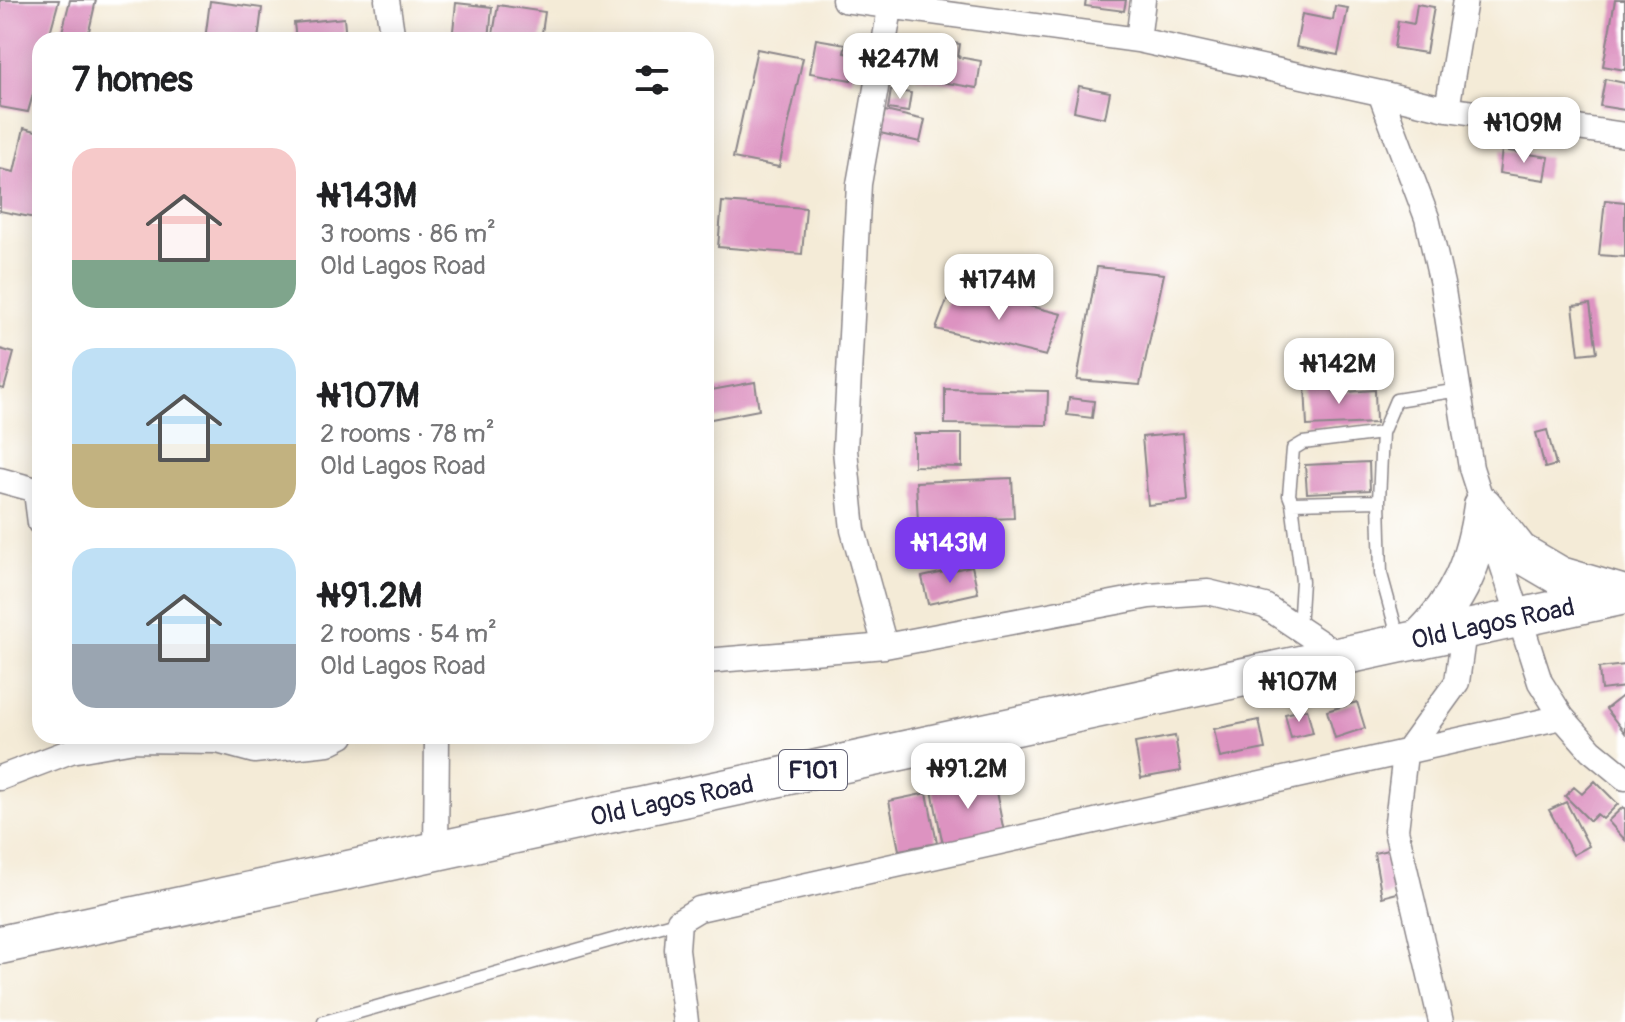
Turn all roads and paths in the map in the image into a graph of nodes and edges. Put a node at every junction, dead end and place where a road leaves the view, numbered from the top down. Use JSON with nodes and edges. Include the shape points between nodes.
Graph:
{"nodes":[{"id":1,"x":387,"y":0,"type":"edge"},
{"id":2,"x":844,"y":0,"type":"edge"},
{"id":3,"x":1143,"y":0,"type":"edge"},
{"id":4,"x":1465,"y":0,"type":"edge"},
{"id":5,"x":890,"y":9,"type":"junction"},
{"id":6,"x":392,"y":32,"type":"edge"},
{"id":7,"x":1138,"y":40,"type":"junction"},
{"id":8,"x":1380,"y":93,"type":"junction"},
{"id":9,"x":1447,"y":109,"type":"junction"},
{"id":10,"x":1625,"y":135,"type":"edge"},
{"id":11,"x":1459,"y":390,"type":"junction"},
{"id":12,"x":1382,"y":433,"type":"junction"},
{"id":13,"x":0,"y":480,"type":"edge"},
{"id":14,"x":32,"y":490,"type":"edge"},
{"id":15,"x":1379,"y":501,"type":"junction"},
{"id":16,"x":1292,"y":503,"type":"junction"},
{"id":17,"x":1483,"y":506,"type":"junction"},
{"id":18,"x":1625,"y":595,"type":"edge"},
{"id":19,"x":1518,"y":619,"type":"junction"},
{"id":20,"x":1299,"y":629,"type":"junction"},
{"id":21,"x":1464,"y":631,"type":"junction"},
{"id":22,"x":1409,"y":642,"type":"junction"},
{"id":23,"x":885,"y":646,"type":"junction"},
{"id":24,"x":1340,"y":656,"type":"junction"},
{"id":25,"x":714,"y":660,"type":"edge"},
{"id":26,"x":1562,"y":717,"type":"junction"},
{"id":27,"x":70,"y":744,"type":"edge"},
{"id":28,"x":228,"y":744,"type":"edge"},
{"id":29,"x":322,"y":744,"type":"edge"},
{"id":30,"x":437,"y":744,"type":"edge"},
{"id":31,"x":1405,"y":754,"type":"junction"},
{"id":32,"x":0,"y":778,"type":"edge"},
{"id":33,"x":1625,"y":778,"type":"edge"},
{"id":34,"x":436,"y":853,"type":"junction"},
{"id":35,"x":679,"y":921,"type":"junction"},
{"id":36,"x":0,"y":945,"type":"edge"},
{"id":37,"x":324,"y":1022,"type":"edge"},
{"id":38,"x":686,"y":1022,"type":"edge"},
{"id":39,"x":1441,"y":1022,"type":"edge"}],
"edges":[{"from":1,"to":6,"type":"street"},
{"from":2,"to":5,"type":"street"},
{"from":3,"to":7,"type":"street"},
{"from":4,"to":9,"type":"street"},
{"from":5,"to":7,"type":"street"},
{"from":5,"to":23,"type":"street","via":[[859,184],[845,450],[853,530]]},
{"from":7,"to":8,"type":"street"},
{"from":8,"to":9,"type":"street"},
{"from":8,"to":11,"type":"street","via":[[1427,218]]},
{"from":9,"to":10,"type":"street"},
{"from":11,"to":12,"type":"lane","via":[[1396,400]]},
{"from":11,"to":17,"type":"street","via":[[1471,468]]},
{"from":12,"to":15,"type":"lane"},
{"from":12,"to":16,"type":"lane","via":[[1303,443],[1293,449]]},
{"from":13,"to":14,"type":"street"},
{"from":15,"to":16,"type":"lane"},
{"from":15,"to":22,"type":"lane","via":[[1381,574]]},
{"from":16,"to":20,"type":"lane","via":[[1302,581]]},
{"from":17,"to":18,"type":"main road","via":[[1519,552],[1560,576]]},
{"from":17,"to":19,"type":"street"},
{"from":17,"to":22,"type":"main road","via":[[1478,544],[1447,612]]},
{"from":18,"to":19,"type":"main road","name":"Old Lagos Road","number":"F101"},
{"from":19,"to":21,"type":"main road","name":"Old Lagos Road","number":"F101"},
{"from":19,"to":26,"type":"street","via":[[1540,682]]},
{"from":20,"to":23,"type":"street","via":[[1265,606],[1208,592],[1149,596]]},
{"from":20,"to":24,"type":"street"},
{"from":21,"to":22,"type":"main road","name":"Old Lagos Road","number":"F101"},
{"from":21,"to":31,"type":"street","via":[[1457,682]]},
{"from":22,"to":24,"type":"main road","name":"Old Lagos Road","number":"F101"},
{"from":23,"to":25,"type":"street"},
{"from":24,"to":34,"type":"main road","name":"Old Lagos Road","number":"F101"},
{"from":26,"to":31,"type":"street"},
{"from":26,"to":33,"type":"street"},
{"from":27,"to":32,"type":"street"},
{"from":28,"to":29,"type":"street","via":[[279,751]]},
{"from":30,"to":34,"type":"street"},
{"from":31,"to":35,"type":"street","via":[[699,909]]},
{"from":31,"to":39,"type":"street","via":[[1396,830]]},
{"from":34,"to":36,"type":"main road","name":"Old Lagos Road","number":"F101"},
{"from":35,"to":37,"type":"lane"},
{"from":35,"to":38,"type":"street"}]}
